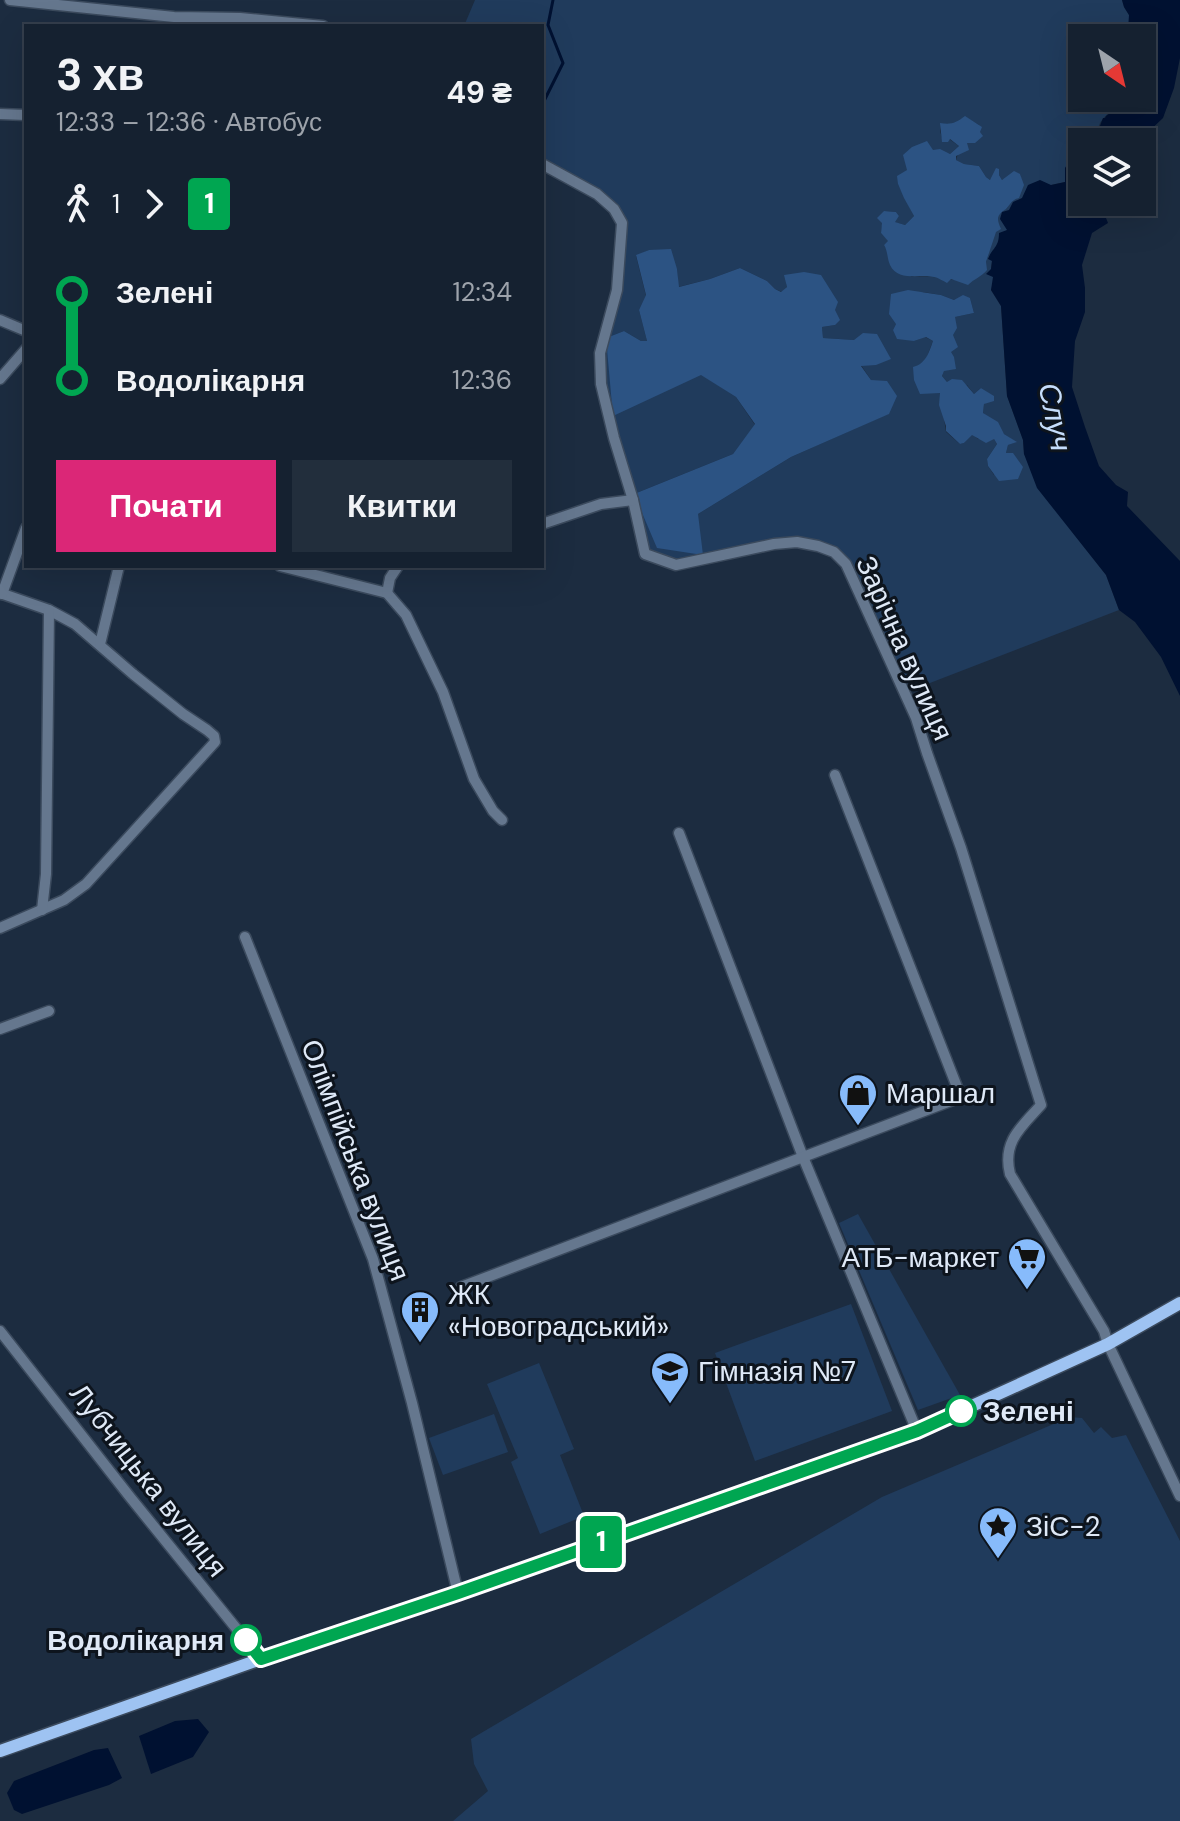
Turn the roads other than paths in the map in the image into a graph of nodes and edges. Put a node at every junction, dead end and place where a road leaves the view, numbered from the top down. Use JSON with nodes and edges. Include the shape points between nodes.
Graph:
{"nodes":[{"id":1,"x":10,"y":0,"type":"edge"},
{"id":2,"x":302,"y":24,"type":"edge"},
{"id":3,"x":0,"y":114,"type":"edge"},
{"id":4,"x":24,"y":115,"type":"edge"},
{"id":5,"x":544,"y":165,"type":"edge"},
{"id":6,"x":0,"y":320,"type":"edge"},
{"id":7,"x":24,"y":330,"type":"edge"},
{"id":8,"x":24,"y":351,"type":"edge"},
{"id":9,"x":0,"y":379,"type":"edge"},
{"id":10,"x":633,"y":500,"type":"junction"},
{"id":11,"x":544,"y":523,"type":"edge"},
{"id":12,"x":24,"y":533,"type":"edge"},
{"id":13,"x":119,"y":568,"type":"edge"},
{"id":14,"x":288,"y":568,"type":"edge"},
{"id":15,"x":397,"y":568,"type":"edge"},
{"id":16,"x":387,"y":593,"type":"junction"},
{"id":17,"x":1,"y":594,"type":"edge"},
{"id":18,"x":49,"y":610,"type":"junction"},
{"id":19,"x":100,"y":644,"type":"junction"},
{"id":20,"x":835,"y":775,"type":"dead end"},
{"id":21,"x":502,"y":820,"type":"dead end"},
{"id":22,"x":679,"y":833,"type":"dead end"},
{"id":23,"x":42,"y":910,"type":"junction"},
{"id":24,"x":0,"y":928,"type":"edge"},
{"id":25,"x":245,"y":937,"type":"dead end"},
{"id":26,"x":49,"y":1011,"type":"dead end"},
{"id":27,"x":0,"y":1029,"type":"edge"},
{"id":28,"x":803,"y":1157,"type":"junction"},
{"id":29,"x":461,"y":1287,"type":"dead end"},
{"id":30,"x":1180,"y":1303,"type":"edge"},
{"id":31,"x":0,"y":1331,"type":"edge"},
{"id":32,"x":1108,"y":1344,"type":"junction"},
{"id":33,"x":917,"y":1431,"type":"junction"},
{"id":34,"x":1180,"y":1496,"type":"edge"},
{"id":35,"x":458,"y":1593,"type":"junction"},
{"id":36,"x":261,"y":1659,"type":"junction"},
{"id":37,"x":0,"y":1751,"type":"edge"}],
"edges":[{"from":1,"to":2,"type":"street"},
{"from":3,"to":4,"type":"street"},
{"from":5,"to":10,"type":"street","name":"Зарічна вулиця","via":[[597,194],[622,223],[617,290],[600,353],[601,384]]},
{"from":6,"to":7,"type":"street"},
{"from":8,"to":9,"type":"street"},
{"from":10,"to":11,"type":"street","via":[[601,504]]},
{"from":10,"to":32,"type":"street","name":"Зарічна вулиця","via":[[645,554],[676,565],[797,542],[834,552],[846,564],[916,718],[1041,1105],[1010,1145],[1010,1174]]},
{"from":12,"to":17,"type":"street"},
{"from":13,"to":19,"type":"street"},
{"from":14,"to":16,"type":"street"},
{"from":15,"to":16,"type":"street"},
{"from":16,"to":21,"type":"street","via":[[406,615],[443,692],[474,779]]},
{"from":17,"to":18,"type":"street"},
{"from":18,"to":19,"type":"street"},
{"from":18,"to":23,"type":"street"},
{"from":19,"to":23,"type":"street","via":[[215,742],[86,884]]},
{"from":20,"to":28,"type":"street","via":[[961,1097]]},
{"from":22,"to":28,"type":"street"},
{"from":23,"to":24,"type":"street"},
{"from":25,"to":35,"type":"street","name":"Олімпійська вулиця","via":[[373,1259]]},
{"from":26,"to":27,"type":"street"},
{"from":28,"to":29,"type":"street"},
{"from":28,"to":33,"type":"street"},
{"from":30,"to":32,"type":"main road"},
{"from":31,"to":36,"type":"street","name":"Лубчицька вулиця"},
{"from":32,"to":33,"type":"main road"},
{"from":32,"to":34,"type":"street"},
{"from":33,"to":35,"type":"main road"},
{"from":35,"to":36,"type":"main road"},
{"from":36,"to":37,"type":"main road"}]}
